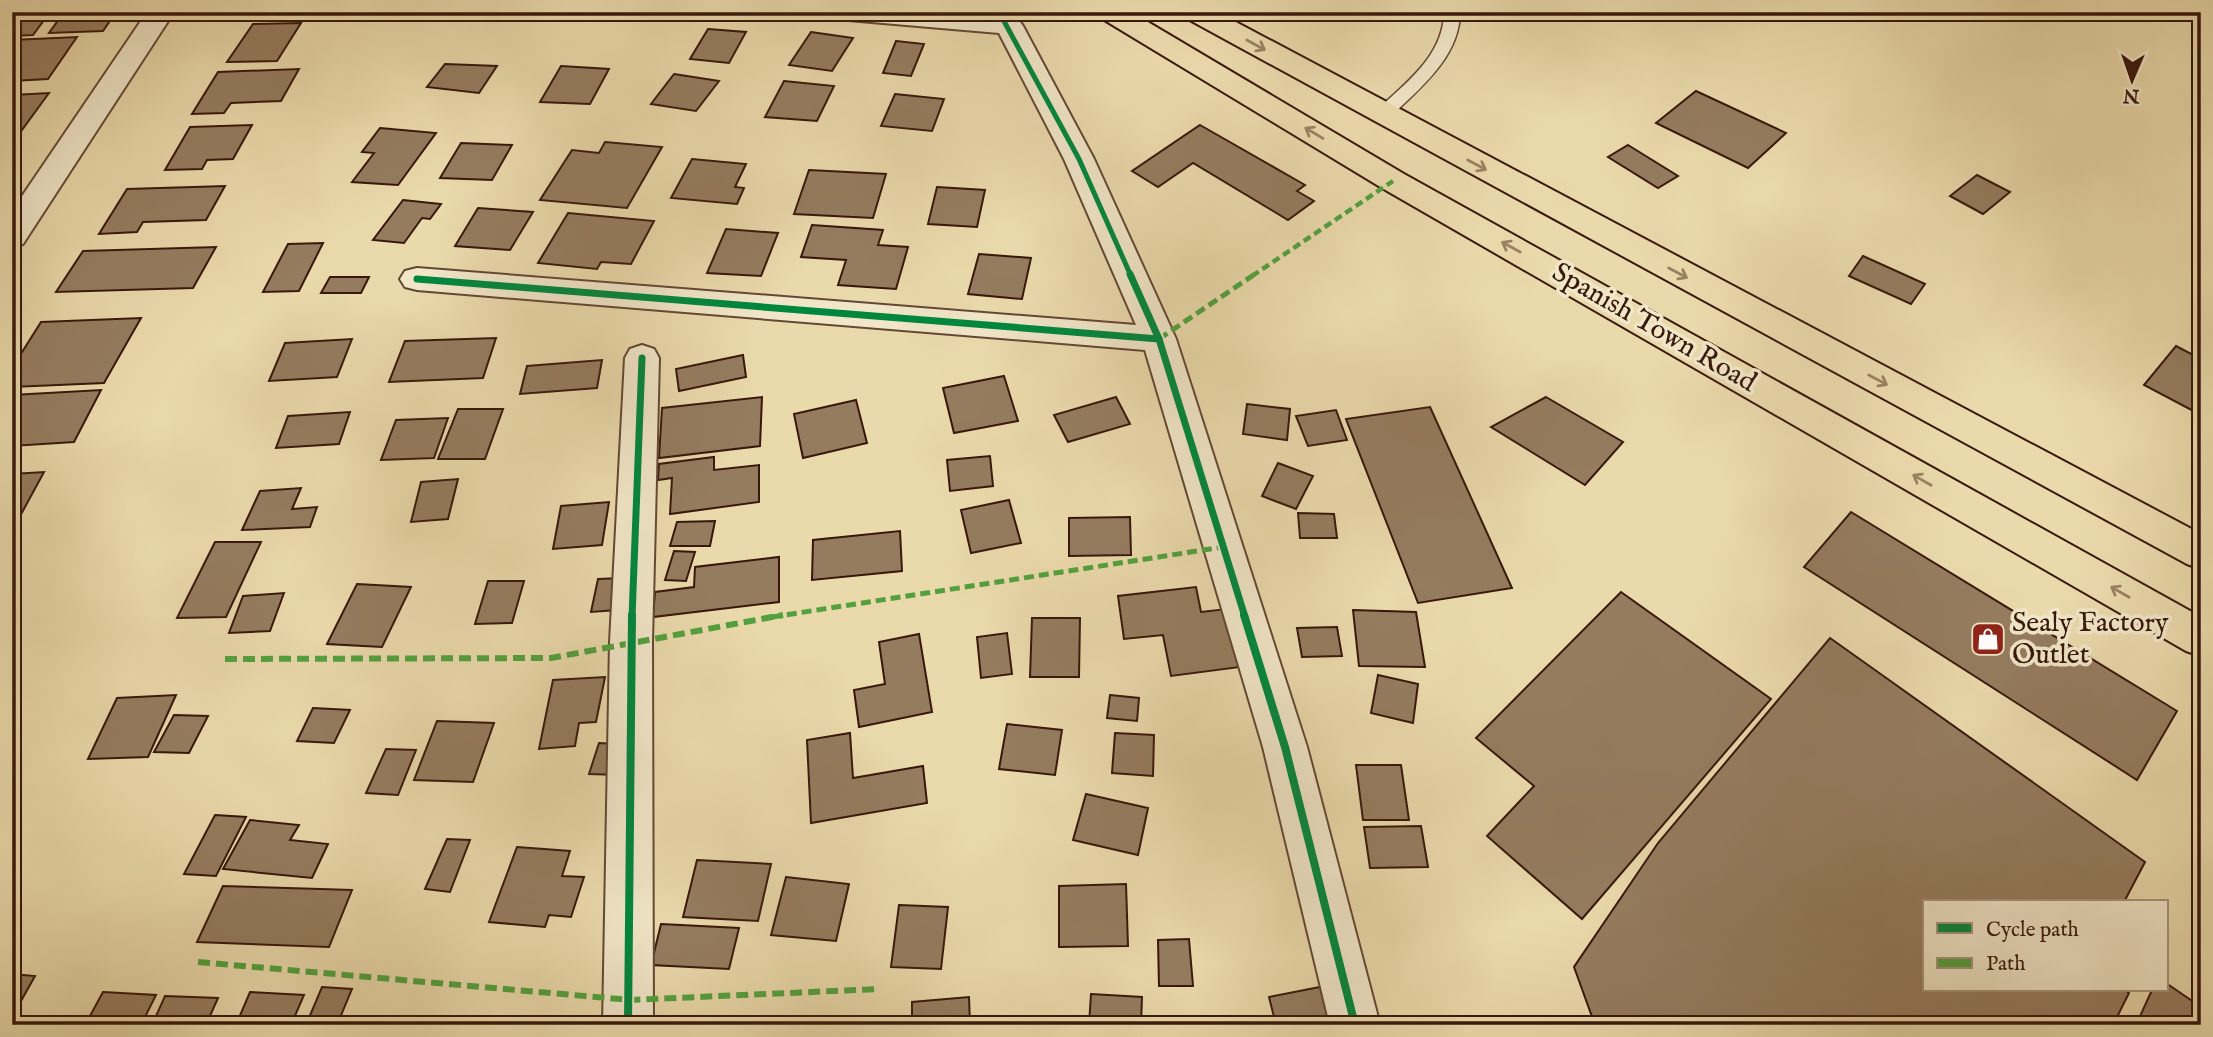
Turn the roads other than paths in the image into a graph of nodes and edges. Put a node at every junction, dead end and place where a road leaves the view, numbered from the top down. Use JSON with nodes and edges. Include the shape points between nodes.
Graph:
{"nodes":[{"id":1,"x":161,"y":12,"type":"edge"},
{"id":2,"x":848,"y":12,"type":"edge"},
{"id":3,"x":1111,"y":12,"type":"edge"},
{"id":4,"x":1196,"y":12,"type":"edge"},
{"id":5,"x":1452,"y":12,"type":"edge"},
{"id":6,"x":1004,"y":19,"type":"edge"},
{"id":7,"x":1383,"y":114,"type":"junction"},
{"id":8,"x":1436,"y":144,"type":"junction"},
{"id":9,"x":1393,"y":181,"type":"junction"},
{"id":10,"x":12,"y":236,"type":"edge"},
{"id":11,"x":417,"y":279,"type":"dead end"},
{"id":12,"x":1158,"y":339,"type":"junction"},
{"id":13,"x":642,"y":358,"type":"dead end"},
{"id":14,"x":2201,"y":553,"type":"edge"},
{"id":15,"x":2201,"y":638,"type":"edge"},
{"id":16,"x":628,"y":1025,"type":"edge"},
{"id":17,"x":1355,"y":1025,"type":"edge"}],
"edges":[{"from":1,"to":10,"type":"street"},
{"from":2,"to":6,"type":"street"},
{"from":9,"to":3,"type":"highway","name":"Spanish Town Road","one_way":true},
{"from":4,"to":7,"type":"highway","name":"Spanish Town Road","one_way":true},
{"from":5,"to":7,"type":"lane","via":[[1454,22],[1439,57]]},
{"from":6,"to":12,"type":"street","via":[[1079,159]]},
{"from":7,"to":8,"type":"highway","name":"Spanish Town Road"},
{"from":8,"to":9,"type":"highway"},
{"from":8,"to":14,"type":"highway","name":"Spanish Town Road","one_way":true},
{"from":15,"to":9,"type":"highway","name":"Spanish Town Road","one_way":true},
{"from":11,"to":12,"type":"street"},
{"from":12,"to":17,"type":"street","via":[[1285,747]]},
{"from":13,"to":16,"type":"street","via":[[631,642]]}]}
